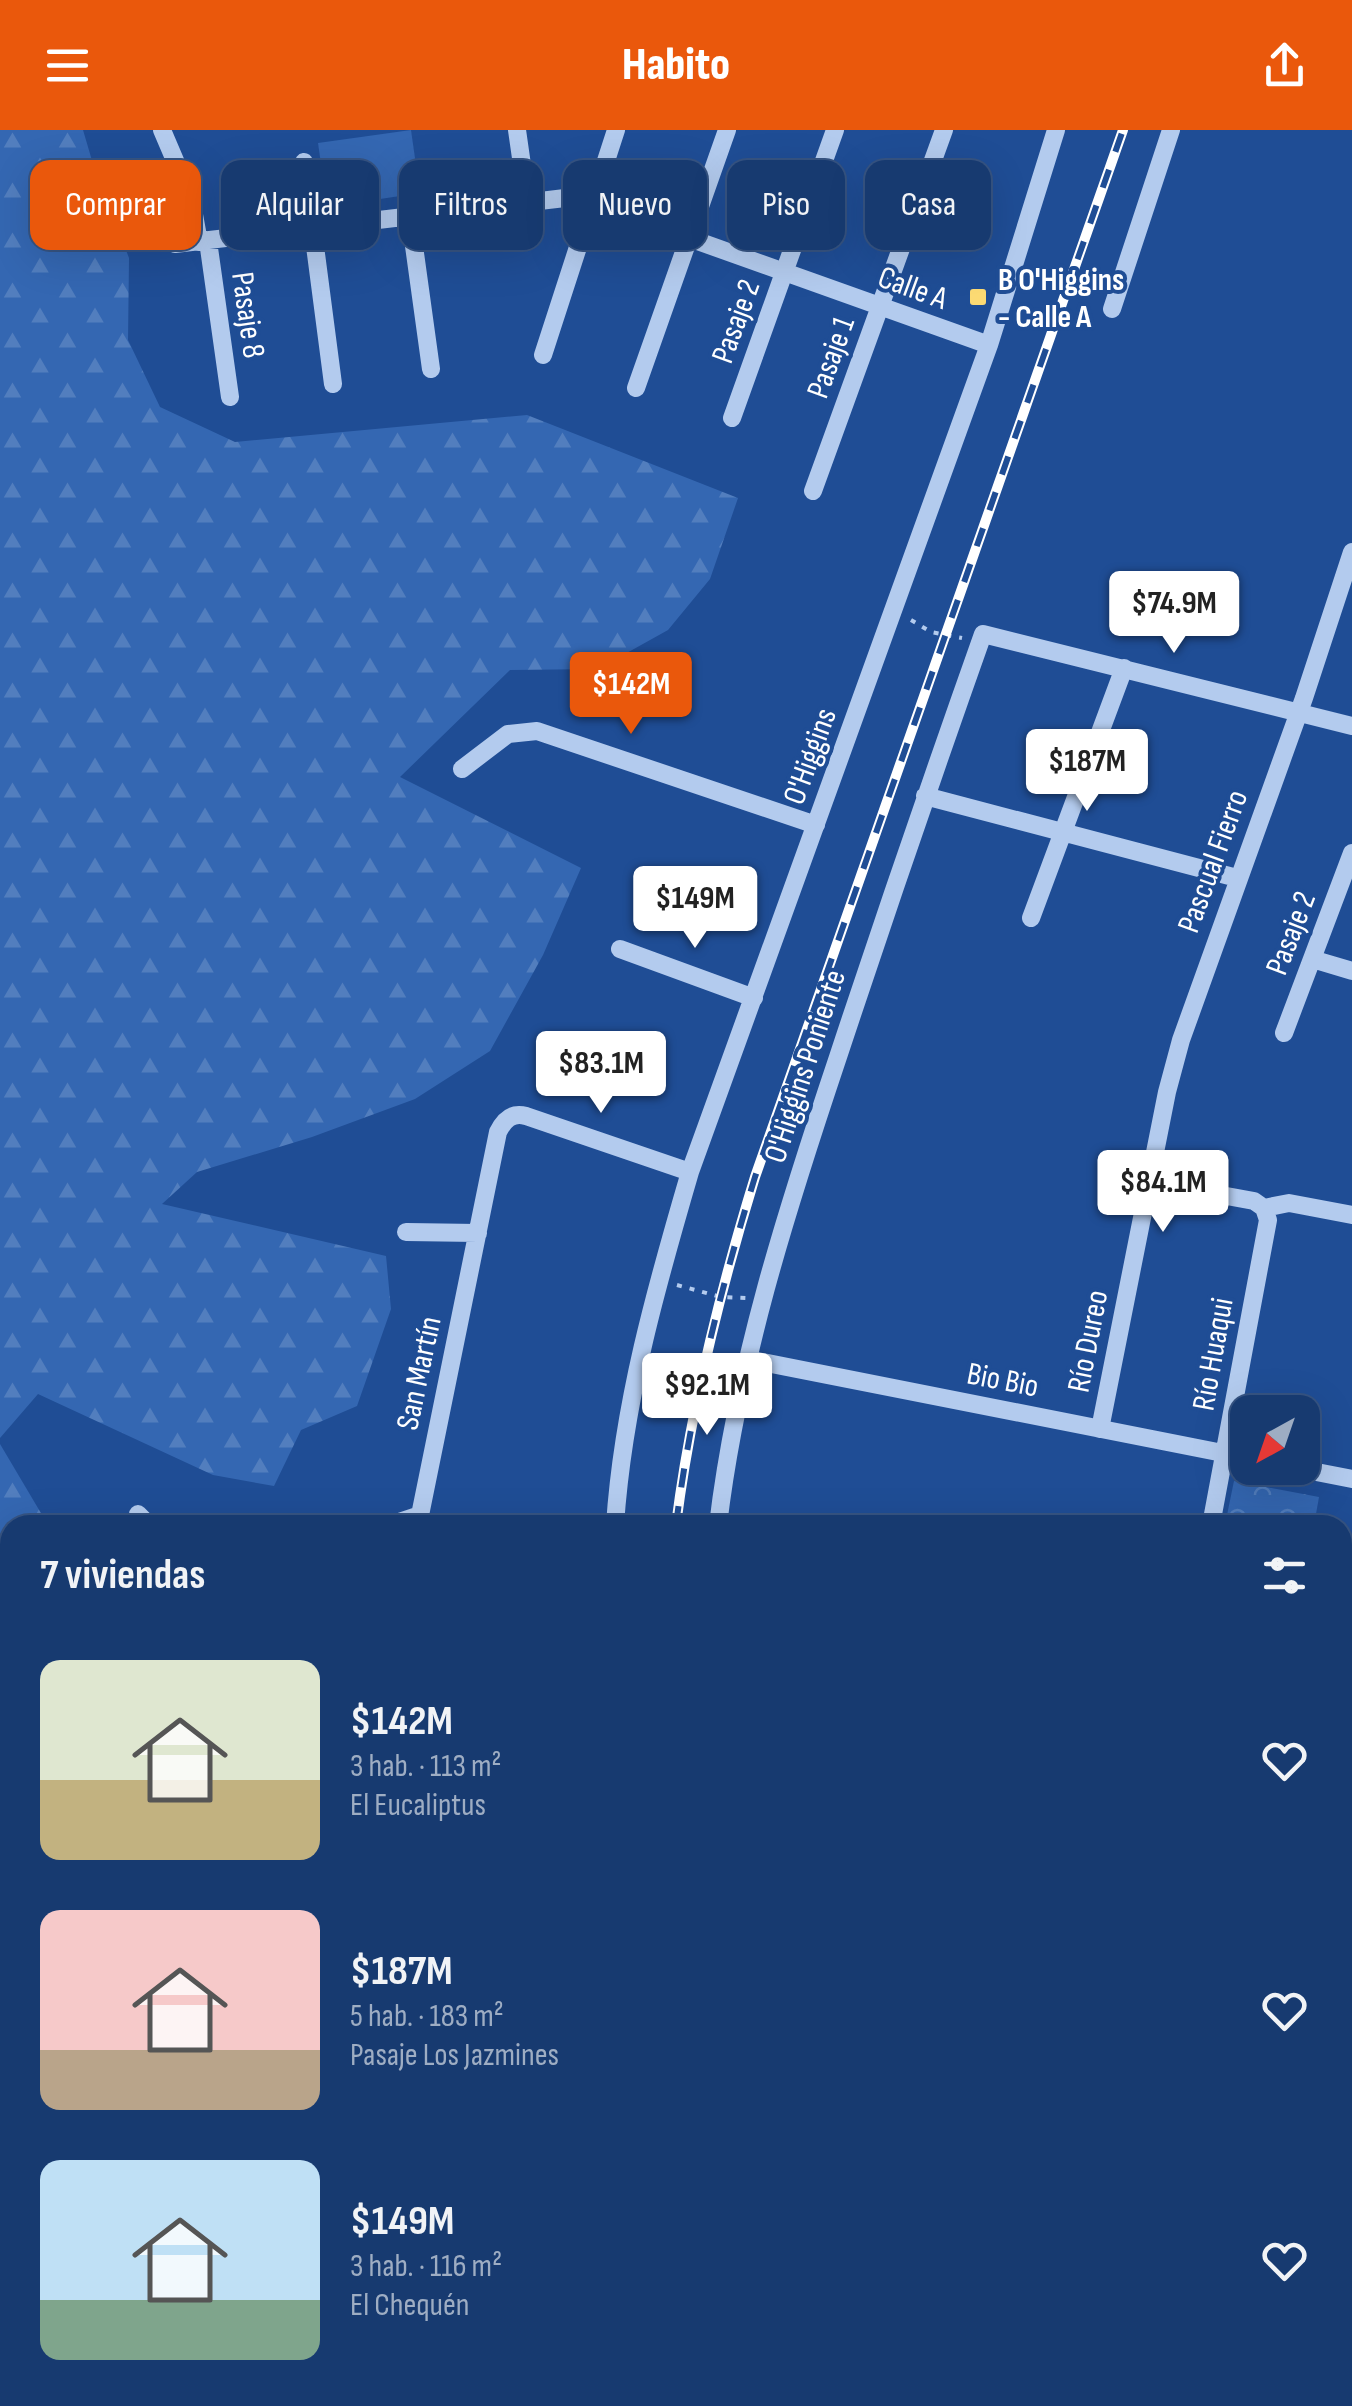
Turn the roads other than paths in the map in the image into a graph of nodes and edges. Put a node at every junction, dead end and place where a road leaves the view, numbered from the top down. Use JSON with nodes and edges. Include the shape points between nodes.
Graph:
{"nodes":[{"id":1,"x":162,"y":130,"type":"edge"},
{"id":2,"x":517,"y":130,"type":"edge"},
{"id":3,"x":616,"y":130,"type":"edge"},
{"id":4,"x":727,"y":130,"type":"edge"},
{"id":5,"x":835,"y":130,"type":"edge"},
{"id":6,"x":944,"y":130,"type":"edge"},
{"id":7,"x":1056,"y":130,"type":"edge"},
{"id":8,"x":1171,"y":130,"type":"edge"},
{"id":9,"x":521,"y":160,"type":"edge"},
{"id":10,"x":606,"y":160,"type":"edge"},
{"id":11,"x":707,"y":187,"type":"edge"},
{"id":12,"x":221,"y":239,"type":"edge"},
{"id":13,"x":203,"y":241,"type":"junction"},
{"id":14,"x":707,"y":244,"type":"edge"},
{"id":15,"x":315,"y":250,"type":"edge"},
{"id":16,"x":415,"y":250,"type":"edge"},
{"id":17,"x":576,"y":250,"type":"edge"},
{"id":18,"x":685,"y":250,"type":"edge"},
{"id":19,"x":784,"y":272,"type":"junction"},
{"id":20,"x":880,"y":307,"type":"junction"},
{"id":21,"x":1112,"y":310,"type":"dead end"},
{"id":22,"x":989,"y":346,"type":"junction"},
{"id":23,"x":543,"y":355,"type":"dead end"},
{"id":24,"x":431,"y":369,"type":"dead end"},
{"id":25,"x":333,"y":384,"type":"dead end"},
{"id":26,"x":636,"y":388,"type":"dead end"},
{"id":27,"x":230,"y":397,"type":"dead end"},
{"id":28,"x":732,"y":418,"type":"dead end"},
{"id":29,"x":813,"y":491,"type":"dead end"},
{"id":30,"x":1352,"y":552,"type":"edge"},
{"id":31,"x":1124,"y":668,"type":"junction"},
{"id":32,"x":1298,"y":712,"type":"junction"},
{"id":33,"x":1352,"y":726,"type":"edge"},
{"id":34,"x":462,"y":769,"type":"dead end"},
{"id":35,"x":925,"y":796,"type":"junction"},
{"id":36,"x":816,"y":825,"type":"junction"},
{"id":37,"x":1061,"y":832,"type":"junction"},
{"id":38,"x":1352,"y":853,"type":"edge"},
{"id":39,"x":1237,"y":878,"type":"junction"},
{"id":40,"x":1031,"y":918,"type":"dead end"},
{"id":41,"x":620,"y":949,"type":"dead end"},
{"id":42,"x":1312,"y":959,"type":"junction"},
{"id":43,"x":1352,"y":970,"type":"edge"},
{"id":44,"x":754,"y":998,"type":"junction"},
{"id":45,"x":1184,"y":1031,"type":"joint"},
{"id":46,"x":1284,"y":1033,"type":"dead end"},
{"id":47,"x":690,"y":1172,"type":"junction"},
{"id":48,"x":1150,"y":1182,"type":"junction"},
{"id":49,"x":1264,"y":1208,"type":"junction"},
{"id":50,"x":1352,"y":1215,"type":"edge"},
{"id":51,"x":406,"y":1232,"type":"dead end"},
{"id":52,"x":478,"y":1233,"type":"junction"},
{"id":53,"x":747,"y":1359,"type":"junction"},
{"id":54,"x":1100,"y":1429,"type":"junction"},
{"id":55,"x":1224,"y":1453,"type":"junction"},
{"id":56,"x":1230,"y":1454,"type":"edge"},
{"id":57,"x":1320,"y":1472,"type":"edge"},
{"id":58,"x":1352,"y":1478,"type":"edge"},
{"id":59,"x":420,"y":1515,"type":"edge"},
{"id":60,"x":617,"y":1515,"type":"edge"},
{"id":61,"x":720,"y":1515,"type":"edge"},
{"id":62,"x":1213,"y":1515,"type":"edge"}],
"edges":[{"from":1,"to":13,"type":"street","name":"Pasaje 8"},
{"from":2,"to":9,"type":"street"},
{"from":3,"to":10,"type":"street"},
{"from":4,"to":11,"type":"street"},
{"from":5,"to":19,"type":"street","name":"Pasaje 2"},
{"from":6,"to":20,"type":"street","name":"Pasaje 1"},
{"from":7,"to":22,"type":"street","name":"O'Higgins"},
{"from":8,"to":21,"type":"street"},
{"from":12,"to":13,"type":"street","name":"Calle A"},
{"from":13,"to":27,"type":"street","name":"Pasaje 8"},
{"from":14,"to":19,"type":"street","name":"Calle A"},
{"from":15,"to":25,"type":"street"},
{"from":16,"to":24,"type":"street"},
{"from":17,"to":23,"type":"street"},
{"from":18,"to":26,"type":"street"},
{"from":19,"to":20,"type":"street","name":"Calle A"},
{"from":19,"to":28,"type":"street","name":"Pasaje 2"},
{"from":20,"to":22,"type":"street","name":"Calle A"},
{"from":20,"to":29,"type":"street","name":"Pasaje 1"},
{"from":22,"to":36,"type":"street","name":"O'Higgins"},
{"from":30,"to":32,"type":"street","name":"Pascual Fierro"},
{"from":31,"to":32,"type":"street"},
{"from":31,"to":35,"type":"street","name":"O'Higgins Poniente","via":[[983,634]]},
{"from":31,"to":37,"type":"street"},
{"from":32,"to":33,"type":"street"},
{"from":32,"to":39,"type":"street","name":"Pascual Fierro"},
{"from":34,"to":36,"type":"street","via":[[508,734],[537,731]]},
{"from":35,"to":37,"type":"street"},
{"from":35,"to":53,"type":"street","name":"O'Higgins Poniente","via":[[810,1140]]},
{"from":36,"to":44,"type":"street","name":"O'Higgins"},
{"from":37,"to":39,"type":"street"},
{"from":37,"to":40,"type":"street"},
{"from":38,"to":42,"type":"street","name":"Pasaje 2"},
{"from":39,"to":45,"type":"street","name":"Pascual Fierro"},
{"from":41,"to":44,"type":"street"},
{"from":42,"to":43,"type":"street"},
{"from":42,"to":46,"type":"street","name":"Pasaje 2"},
{"from":44,"to":47,"type":"street","name":"O'Higgins"},
{"from":45,"to":48,"type":"street","name":"Río Dureo"},
{"from":47,"to":52,"type":"street","name":"San Martín","via":[[526,1116],[510,1117],[498,1132]]},
{"from":47,"to":60,"type":"street","name":"O'Higgins","via":[[626,1427]]},
{"from":48,"to":49,"type":"street"},
{"from":48,"to":54,"type":"street","name":"Río Dureo"},
{"from":49,"to":50,"type":"street","via":[[1284,1203]]},
{"from":49,"to":55,"type":"street","name":"Río Huaqui","via":[[1268,1220]]},
{"from":51,"to":52,"type":"street"},
{"from":52,"to":59,"type":"street","name":"San Martín"},
{"from":53,"to":54,"type":"street","name":"Bio Bio"},
{"from":53,"to":61,"type":"street","name":"O'Higgins Poniente"},
{"from":54,"to":55,"type":"street","name":"Bio Bio"},
{"from":55,"to":56,"type":"street","name":"Bio Bio"},
{"from":55,"to":62,"type":"street","name":"Río Huaqui"},
{"from":57,"to":58,"type":"street"}]}
